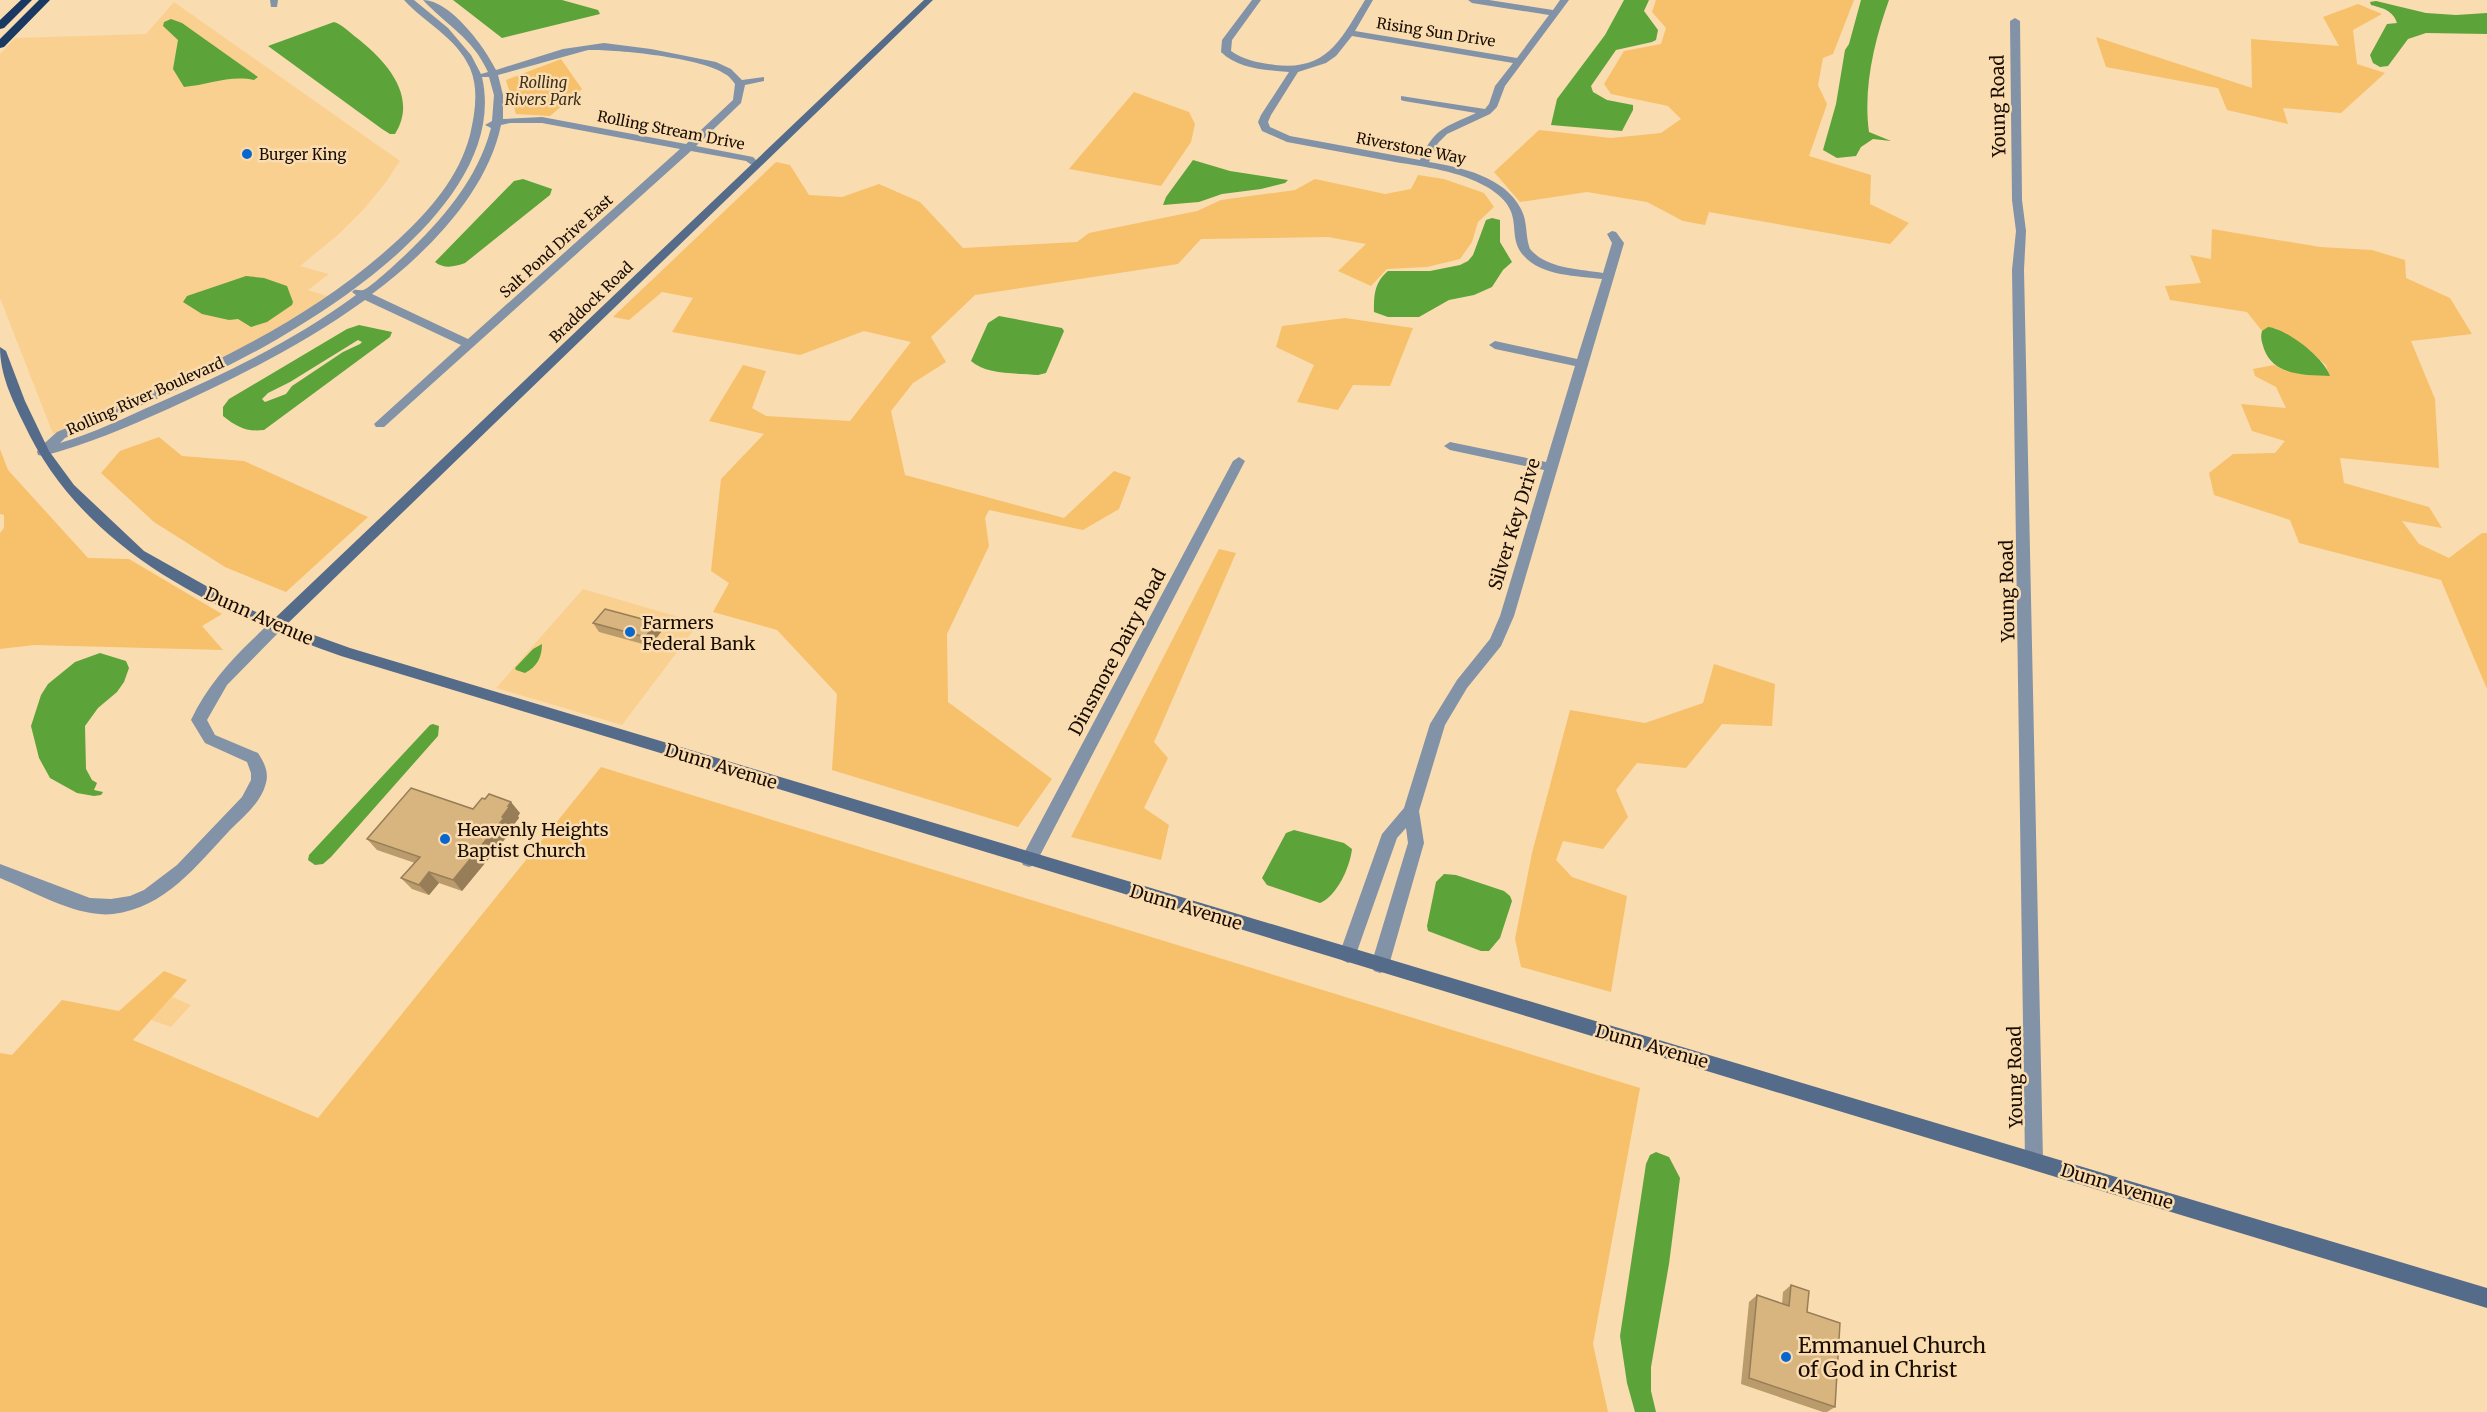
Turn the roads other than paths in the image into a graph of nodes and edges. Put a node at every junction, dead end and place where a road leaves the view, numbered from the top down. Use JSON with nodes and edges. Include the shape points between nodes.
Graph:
{"nodes":[{"id":1,"x":27,"y":0,"type":"edge"},
{"id":2,"x":36,"y":0,"type":"edge"},
{"id":3,"x":45,"y":0,"type":"edge"},
{"id":4,"x":408,"y":0,"type":"edge"},
{"id":5,"x":427,"y":0,"type":"edge"},
{"id":6,"x":929,"y":0,"type":"edge"},
{"id":7,"x":1257,"y":0,"type":"edge"},
{"id":8,"x":1369,"y":0,"type":"edge"},
{"id":9,"x":1472,"y":0,"type":"edge"},
{"id":10,"x":1565,"y":0,"type":"edge"},
{"id":11,"x":1556,"y":13,"type":"junction"},
{"id":12,"x":2015,"y":21,"type":"dead end"},
{"id":13,"x":0,"y":26,"type":"edge"},
{"id":14,"x":1348,"y":33,"type":"junction"},
{"id":15,"x":3,"y":42,"type":"edge"},
{"id":16,"x":1520,"y":61,"type":"junction"},
{"id":17,"x":1295,"y":70,"type":"junction"},
{"id":18,"x":494,"y":74,"type":"junction"},
{"id":19,"x":477,"y":76,"type":"junction"},
{"id":20,"x":761,"y":79,"type":"dead end"},
{"id":21,"x":740,"y":83,"type":"junction"},
{"id":22,"x":1404,"y":98,"type":"dead end"},
{"id":23,"x":1487,"y":112,"type":"junction"},
{"id":24,"x":498,"y":124,"type":"junction"},
{"id":25,"x":477,"y":126,"type":"junction"},
{"id":26,"x":684,"y":151,"type":"junction"},
{"id":27,"x":1423,"y":164,"type":"junction"},
{"id":28,"x":756,"y":165,"type":"junction"},
{"id":29,"x":1612,"y":234,"type":"dead end"},
{"id":30,"x":1608,"y":277,"type":"junction"},
{"id":31,"x":350,"y":288,"type":"junction"},
{"id":32,"x":365,"y":294,"type":"junction"},
{"id":33,"x":470,"y":344,"type":"junction"},
{"id":34,"x":1495,"y":345,"type":"dead end"},
{"id":35,"x":0,"y":351,"type":"edge"},
{"id":36,"x":1582,"y":364,"type":"junction"},
{"id":37,"x":380,"y":424,"type":"dead end"},
{"id":38,"x":1450,"y":446,"type":"dead end"},
{"id":39,"x":43,"y":452,"type":"junction"},
{"id":40,"x":1239,"y":461,"type":"dead end"},
{"id":41,"x":1551,"y":467,"type":"junction"},
{"id":42,"x":275,"y":627,"type":"junction"},
{"id":43,"x":1411,"y":811,"type":"junction"},
{"id":44,"x":1029,"y":860,"type":"junction"},
{"id":45,"x":0,"y":871,"type":"edge"},
{"id":46,"x":1348,"y":955,"type":"junction"},
{"id":47,"x":1380,"y":965,"type":"junction"},
{"id":48,"x":2034,"y":1161,"type":"junction"},
{"id":49,"x":2487,"y":1298,"type":"edge"}],
"edges":[{"from":1,"to":13,"type":"highway"},
{"from":2,"to":15,"type":"highway","via":[[6,29]]},
{"from":3,"to":15,"type":"highway"},
{"from":4,"to":19,"type":"street","name":"Rolling River Boulevard","via":[[458,42]]},
{"from":5,"to":18,"type":"street","name":"Rolling River Boulevard","via":[[472,37]]},
{"from":6,"to":28,"type":"main road","name":"Braddock Road"},
{"from":7,"to":17,"type":"street","via":[[1221,52],[1245,62]]},
{"from":8,"to":14,"type":"street"},
{"from":9,"to":11,"type":"street"},
{"from":10,"to":11,"type":"street"},
{"from":11,"to":16,"type":"street"},
{"from":12,"to":48,"type":"street","name":"Young Road"},
{"from":14,"to":16,"type":"street","name":"Rising Sun Drive"},
{"from":14,"to":17,"type":"street","via":[[1335,55]]},
{"from":16,"to":23,"type":"street","via":[[1500,86],[1494,105]]},
{"from":17,"to":27,"type":"street","name":"Riverstone Way","via":[[1260,129],[1287,139]]},
{"from":18,"to":19,"type":"street"},
{"from":18,"to":21,"type":"street","via":[[576,49],[612,47],[713,64]]},
{"from":18,"to":24,"type":"street","name":"Rolling River Boulevard"},
{"from":19,"to":25,"type":"street","name":"Rolling River Boulevard"},
{"from":20,"to":21,"type":"street"},
{"from":21,"to":26,"type":"street","name":"Salt Pond Drive East","via":[[738,101]]},
{"from":22,"to":23,"type":"street"},
{"from":23,"to":27,"type":"street","via":[[1443,132],[1433,142]]},
{"from":24,"to":25,"type":"street","name":"Rolling Stream Drive"},
{"from":24,"to":26,"type":"street","name":"Rolling Stream Drive"},
{"from":24,"to":32,"type":"street","name":"Rolling River Boulevard","via":[[479,172],[462,199],[417,250]]},
{"from":25,"to":31,"type":"street","name":"Rolling River Boulevard","via":[[471,151],[447,194],[408,238]]},
{"from":26,"to":28,"type":"street","name":"Rolling Stream Drive","via":[[741,167]]},
{"from":26,"to":33,"type":"street","name":"Salt Pond Drive East"},
{"from":27,"to":30,"type":"street","name":"Riverstone Way","via":[[1468,174],[1494,186],[1511,202],[1520,219],[1523,249],[1532,258],[1559,268]]},
{"from":28,"to":42,"type":"main road","name":"Braddock Road"},
{"from":29,"to":30,"type":"street","name":"Silver Key Drive","via":[[1618,243]]},
{"from":30,"to":36,"type":"street","name":"Silver Key Drive"},
{"from":31,"to":32,"type":"street"},
{"from":31,"to":39,"type":"street","name":"Rolling River Boulevard","via":[[246,353],[62,435]]},
{"from":32,"to":33,"type":"street"},
{"from":32,"to":39,"type":"street","name":"Rolling River Boulevard","via":[[300,338],[204,388],[70,446]]},
{"from":33,"to":37,"type":"street","name":"Salt Pond Drive East"},
{"from":34,"to":36,"type":"street"},
{"from":35,"to":39,"type":"main road","name":"Dunn Avenue"},
{"from":36,"to":41,"type":"street","name":"Silver Key Drive"},
{"from":38,"to":41,"type":"street"},
{"from":39,"to":42,"type":"main road","name":"Dunn Avenue","via":[[69,488],[139,554],[203,592]]},
{"from":40,"to":44,"type":"street","name":"Dinsmore Dairy Road"},
{"from":41,"to":43,"type":"street","name":"Silver Key Drive","via":[[1507,616],[1496,642],[1462,684],[1438,724]]},
{"from":42,"to":44,"type":"main road","name":"Dunn Avenue"},
{"from":42,"to":45,"type":"street","via":[[216,688],[199,720],[211,740],[246,752],[257,761],[257,788],[174,880],[134,902],[91,905]]},
{"from":43,"to":46,"type":"street","name":"Silver Key Drive","via":[[1390,834]]},
{"from":43,"to":47,"type":"street","name":"Silver Key Drive","via":[[1416,843]]},
{"from":44,"to":46,"type":"main road","name":"Dunn Avenue"},
{"from":46,"to":47,"type":"main road","name":"Dunn Avenue"},
{"from":47,"to":48,"type":"main road","name":"Dunn Avenue"},
{"from":48,"to":49,"type":"main road","name":"Dunn Avenue"}]}
